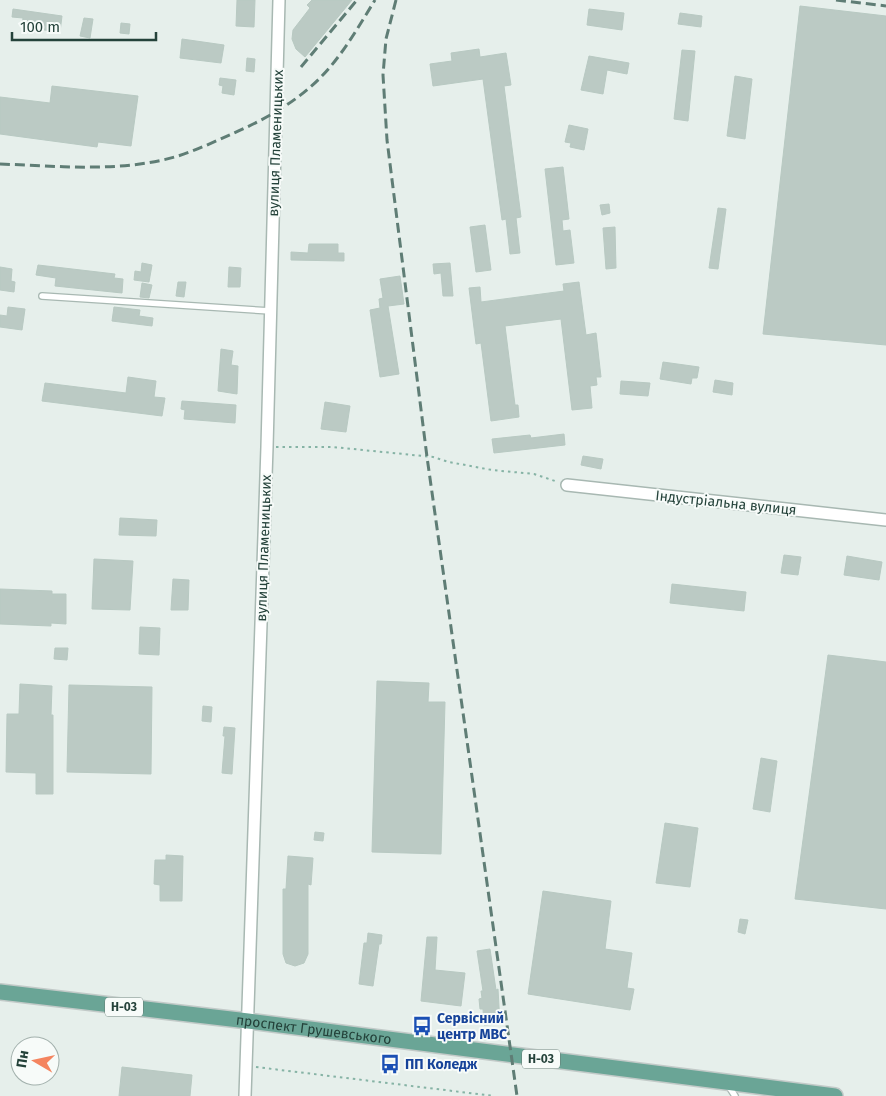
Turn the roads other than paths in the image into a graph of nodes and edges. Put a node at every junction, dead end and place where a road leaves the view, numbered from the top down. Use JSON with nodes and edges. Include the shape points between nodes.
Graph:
{"nodes":[{"id":1,"x":279,"y":0,"type":"edge"},
{"id":2,"x":42,"y":296,"type":"dead end"},
{"id":3,"x":271,"y":311,"type":"junction"},
{"id":4,"x":567,"y":485,"type":"road end"},
{"id":5,"x":886,"y":520,"type":"edge"},
{"id":6,"x":0,"y":992,"type":"edge"},
{"id":7,"x":248,"y":1021,"type":"junction"},
{"id":8,"x":726,"y":1083,"type":"junction"},
{"id":9,"x":245,"y":1096,"type":"edge"},
{"id":10,"x":735,"y":1096,"type":"edge"},
{"id":11,"x":835,"y":1096,"type":"edge"}],
"edges":[{"from":1,"to":3,"type":"street","name":"вулиця Пламеницьких"},
{"from":2,"to":3,"type":"lane"},
{"from":3,"to":7,"type":"street","name":"вулиця Пламеницьких"},
{"from":4,"to":5,"type":"street","name":"Індустріальна вулиця"},
{"from":6,"to":7,"type":"main road","name":"проспект Грушевського","number":"Н-03"},
{"from":7,"to":8,"type":"main road","name":"проспект Грушевського","number":"Н-03"},
{"from":7,"to":9,"type":"street","name":"вулиця Пламеницьких"},
{"from":8,"to":10,"type":"lane"},
{"from":8,"to":11,"type":"main road","name":"проспект Грушевського","number":"Н-03"}]}
